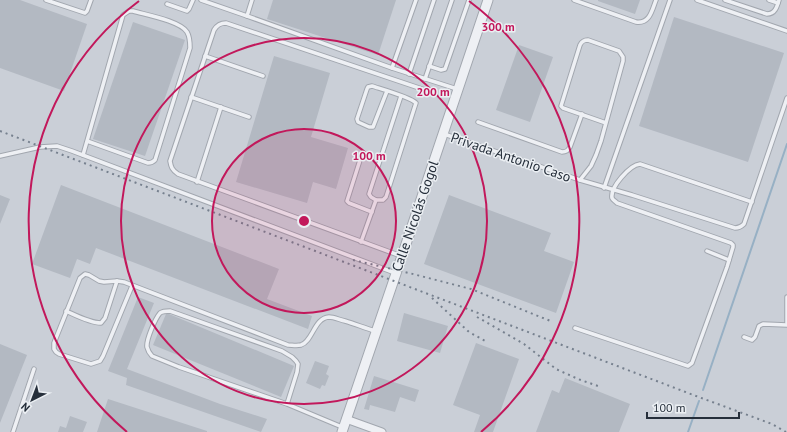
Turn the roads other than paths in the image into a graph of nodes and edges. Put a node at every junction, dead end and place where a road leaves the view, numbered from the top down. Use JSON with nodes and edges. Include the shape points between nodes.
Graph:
{"nodes":[{"id":1,"x":46,"y":0,"type":"edge"},
{"id":2,"x":91,"y":0,"type":"edge"},
{"id":3,"x":193,"y":0,"type":"edge"},
{"id":4,"x":201,"y":0,"type":"edge"},
{"id":5,"x":250,"y":0,"type":"edge"},
{"id":6,"x":416,"y":0,"type":"edge"},
{"id":7,"x":434,"y":0,"type":"edge"},
{"id":8,"x":452,"y":0,"type":"edge"},
{"id":9,"x":469,"y":0,"type":"edge"},
{"id":10,"x":488,"y":0,"type":"edge"},
{"id":11,"x":574,"y":0,"type":"edge"},
{"id":12,"x":656,"y":0,"type":"edge"},
{"id":13,"x":670,"y":0,"type":"edge"},
{"id":14,"x":697,"y":0,"type":"edge"},
{"id":15,"x":725,"y":0,"type":"edge"},
{"id":16,"x":769,"y":0,"type":"edge"},
{"id":17,"x":209,"y":1,"type":"edge"},
{"id":18,"x":778,"y":1,"type":"edge"},
{"id":19,"x":167,"y":4,"type":"dead end"},
{"id":20,"x":247,"y":16,"type":"junction"},
{"id":21,"x":787,"y":31,"type":"edge"},
{"id":22,"x":205,"y":56,"type":"junction"},
{"id":23,"x":429,"y":66,"type":"junction"},
{"id":24,"x":392,"y":68,"type":"junction"},
{"id":25,"x":409,"y":74,"type":"junction"},
{"id":26,"x":262,"y":76,"type":"dead end"},
{"id":27,"x":425,"y":79,"type":"junction"},
{"id":28,"x":457,"y":89,"type":"junction"},
{"id":29,"x":387,"y":91,"type":"junction"},
{"id":30,"x":431,"y":92,"type":"dead end"},
{"id":31,"x":401,"y":96,"type":"junction"},
{"id":32,"x":190,"y":98,"type":"junction"},
{"id":33,"x":787,"y":98,"type":"edge"},
{"id":34,"x":221,"y":107,"type":"junction"},
{"id":35,"x":582,"y":114,"type":"junction"},
{"id":36,"x":249,"y":117,"type":"dead end"},
{"id":37,"x":478,"y":122,"type":"dead end"},
{"id":38,"x":606,"y":123,"type":"junction"},
{"id":39,"x":443,"y":134,"type":"junction"},
{"id":40,"x":87,"y":141,"type":"junction"},
{"id":41,"x":83,"y":155,"type":"junction"},
{"id":42,"x":0,"y":156,"type":"edge"},
{"id":43,"x":361,"y":157,"type":"dead end"},
{"id":44,"x":580,"y":180,"type":"junction"},
{"id":45,"x":197,"y":182,"type":"junction"},
{"id":46,"x":604,"y":188,"type":"junction"},
{"id":47,"x":613,"y":190,"type":"junction"},
{"id":48,"x":376,"y":200,"type":"junction"},
{"id":49,"x":752,"y":202,"type":"junction"},
{"id":50,"x":372,"y":212,"type":"junction"},
{"id":51,"x":361,"y":242,"type":"junction"},
{"id":52,"x":707,"y":251,"type":"dead end"},
{"id":53,"x":402,"y":256,"type":"junction"},
{"id":54,"x":729,"y":260,"type":"junction"},
{"id":55,"x":396,"y":273,"type":"junction"},
{"id":56,"x":117,"y":281,"type":"junction"},
{"id":57,"x":132,"y":286,"type":"junction"},
{"id":58,"x":787,"y":297,"type":"edge"},
{"id":59,"x":66,"y":311,"type":"junction"},
{"id":60,"x":787,"y":324,"type":"edge"},
{"id":61,"x":575,"y":328,"type":"dead end"},
{"id":62,"x":376,"y":331,"type":"junction"},
{"id":63,"x":744,"y":337,"type":"dead end"},
{"id":64,"x":34,"y":369,"type":"dead end"},
{"id":65,"x":287,"y":404,"type":"junction"},
{"id":66,"x":344,"y":426,"type":"edge"},
{"id":67,"x":13,"y":432,"type":"edge"},
{"id":68,"x":382,"y":432,"type":"edge"}],
"edges":[{"from":1,"to":2,"type":"lane","via":[[85,13]]},
{"from":3,"to":19,"type":"lane","via":[[187,11]]},
{"from":4,"to":17,"type":"lane"},
{"from":5,"to":20,"type":"lane"},
{"from":6,"to":24,"type":"lane"},
{"from":7,"to":25,"type":"lane"},
{"from":8,"to":23,"type":"lane"},
{"from":9,"to":23,"type":"lane","via":[[445,69]]},
{"from":10,"to":28,"type":"street","name":"Calle Nicolás Gogol"},
{"from":11,"to":12,"type":"lane","via":[[641,23],[651,15]]},
{"from":13,"to":46,"type":"lane"},
{"from":14,"to":21,"type":"lane"},
{"from":15,"to":18,"type":"lane","via":[[767,14],[776,9]]},
{"from":16,"to":18,"type":"lane"},
{"from":17,"to":20,"type":"lane"},
{"from":20,"to":24,"type":"lane"},
{"from":22,"to":26,"type":"lane"},
{"from":22,"to":30,"type":"lane","via":[[214,30],[221,23],[226,23]]},
{"from":22,"to":32,"type":"lane"},
{"from":23,"to":27,"type":"lane"},
{"from":24,"to":25,"type":"lane"},
{"from":25,"to":27,"type":"lane"},
{"from":27,"to":28,"type":"lane"},
{"from":28,"to":39,"type":"street","name":"Calle Nicolás Gogol"},
{"from":29,"to":29,"type":"lane","via":[[373,127],[358,122],[368,87]]},
{"from":29,"to":31,"type":"lane"},
{"from":31,"to":48,"type":"lane","via":[[369,194]]},
{"from":31,"to":48,"type":"lane","via":[[414,101],[416,106],[386,197],[383,200]]},
{"from":32,"to":34,"type":"lane"},
{"from":32,"to":45,"type":"lane","via":[[170,167],[178,174]]},
{"from":33,"to":49,"type":"lane","name":"Privada Antonio Caso"},
{"from":34,"to":36,"type":"lane"},
{"from":34,"to":45,"type":"lane"},
{"from":35,"to":37,"type":"lane","via":[[570,147],[565,152]]},
{"from":35,"to":38,"type":"lane"},
{"from":35,"to":38,"type":"lane","via":[[563,108],[561,104],[580,45],[582,41],[588,40],[619,51],[623,57]]},
{"from":38,"to":44,"type":"lane","via":[[591,166]]},
{"from":39,"to":44,"type":"lane","name":"Privada Antonio Caso"},
{"from":39,"to":53,"type":"street","name":"Calle Nicolás Gogol"},
{"from":40,"to":40,"type":"lane","via":[[123,16],[133,11],[173,22],[186,30],[190,48],[154,162],[148,163]]},
{"from":40,"to":41,"type":"lane"},
{"from":41,"to":42,"type":"lane","via":[[56,146]]},
{"from":41,"to":55,"type":"lane"},
{"from":43,"to":50,"type":"lane","via":[[346,201]]},
{"from":44,"to":46,"type":"lane","name":"Privada Antonio Caso"},
{"from":45,"to":51,"type":"lane"},
{"from":46,"to":47,"type":"lane","name":"Privada Antonio Caso"},
{"from":47,"to":49,"type":"lane","via":[[632,167],[640,164]]},
{"from":47,"to":49,"type":"lane","name":"Privada Antonio Caso","via":[[735,228],[744,224]]},
{"from":47,"to":54,"type":"lane","via":[[612,198],[617,202],[731,243],[733,247]]},
{"from":48,"to":50,"type":"lane"},
{"from":50,"to":51,"type":"lane"},
{"from":51,"to":53,"type":"lane"},
{"from":52,"to":54,"type":"lane"},
{"from":53,"to":55,"type":"street","name":"Calle Nicolás Gogol"},
{"from":54,"to":61,"type":"lane","via":[[692,363],[688,366]]},
{"from":55,"to":62,"type":"street","name":"Calle Nicolás Gogol"},
{"from":56,"to":57,"type":"lane"},
{"from":56,"to":59,"type":"lane","via":[[99,281],[83,274]]},
{"from":56,"to":59,"type":"lane","via":[[101,323]]},
{"from":57,"to":59,"type":"lane","via":[[103,356],[96,363],[67,357],[54,349]]},
{"from":57,"to":62,"type":"lane","via":[[288,345],[305,343],[319,323],[329,318]]},
{"from":58,"to":60,"type":"lane"},
{"from":60,"to":63,"type":"lane","via":[[763,324],[759,326],[755,338],[752,340]]},
{"from":62,"to":66,"type":"street","name":"Calle Nicolás Gogol"},
{"from":64,"to":67,"type":"lane"},
{"from":65,"to":65,"type":"lane","via":[[152,356],[148,352],[147,342],[160,313],[170,311],[282,351],[292,357],[298,364]]},
{"from":65,"to":66,"type":"lane"},
{"from":66,"to":68,"type":"street"}]}
